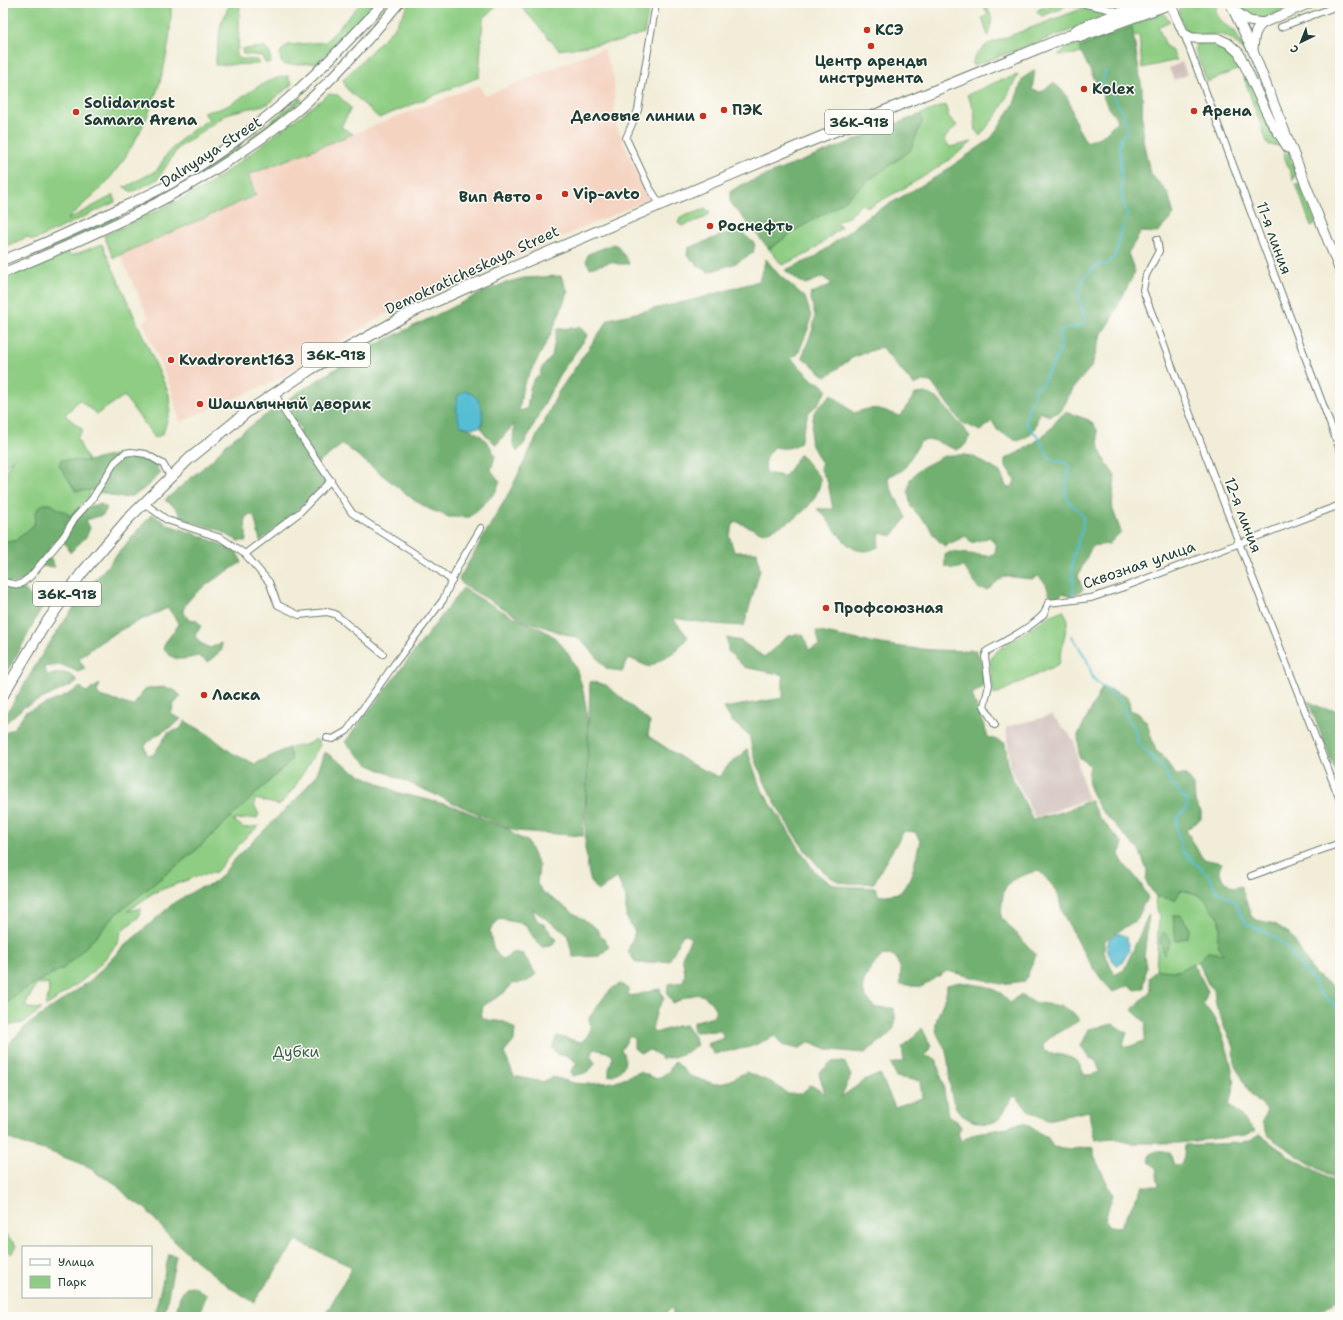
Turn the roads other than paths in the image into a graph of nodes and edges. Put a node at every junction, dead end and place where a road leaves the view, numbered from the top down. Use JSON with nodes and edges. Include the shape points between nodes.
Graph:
{"nodes":[{"id":1,"x":383,"y":3,"type":"edge"},
{"id":2,"x":399,"y":3,"type":"edge"},
{"id":3,"x":656,"y":3,"type":"edge"},
{"id":4,"x":1067,"y":3,"type":"edge"},
{"id":5,"x":1147,"y":3,"type":"edge"},
{"id":6,"x":1171,"y":3,"type":"edge"},
{"id":7,"x":1310,"y":3,"type":"edge"},
{"id":8,"x":1340,"y":5,"type":"edge"},
{"id":9,"x":1232,"y":6,"type":"edge"},
{"id":10,"x":1125,"y":13,"type":"junction"},
{"id":11,"x":1264,"y":23,"type":"junction"},
{"id":12,"x":1281,"y":27,"type":"dead end"},
{"id":13,"x":1184,"y":34,"type":"junction"},
{"id":14,"x":1071,"y":35,"type":"junction"},
{"id":15,"x":1253,"y":51,"type":"junction"},
{"id":16,"x":311,"y":80,"type":"junction"},
{"id":17,"x":321,"y":89,"type":"junction"},
{"id":18,"x":241,"y":138,"type":"junction"},
{"id":19,"x":248,"y":147,"type":"junction"},
{"id":20,"x":1294,"y":154,"type":"junction"},
{"id":21,"x":660,"y":204,"type":"junction"},
{"id":22,"x":128,"y":205,"type":"junction"},
{"id":23,"x":132,"y":215,"type":"junction"},
{"id":24,"x":1157,"y":238,"type":"dead end"},
{"id":25,"x":21,"y":253,"type":"junction"},
{"id":26,"x":3,"y":260,"type":"edge"},
{"id":27,"x":25,"y":264,"type":"junction"},
{"id":28,"x":1340,"y":271,"type":"edge"},
{"id":29,"x":3,"y":273,"type":"edge"},
{"id":30,"x":275,"y":393,"type":"junction"},
{"id":31,"x":1340,"y":450,"type":"edge"},
{"id":32,"x":170,"y":476,"type":"junction"},
{"id":33,"x":331,"y":480,"type":"junction"},
{"id":34,"x":144,"y":503,"type":"junction"},
{"id":35,"x":1340,"y":505,"type":"edge"},
{"id":36,"x":481,"y":528,"type":"dead end"},
{"id":37,"x":1239,"y":543,"type":"junction"},
{"id":38,"x":245,"y":554,"type":"junction"},
{"id":39,"x":452,"y":581,"type":"junction"},
{"id":40,"x":3,"y":582,"type":"edge"},
{"id":41,"x":383,"y":654,"type":"dead end"},
{"id":42,"x":3,"y":695,"type":"edge"},
{"id":43,"x":995,"y":725,"type":"dead end"},
{"id":44,"x":327,"y":738,"type":"dead end"},
{"id":45,"x":1340,"y":800,"type":"edge"},
{"id":46,"x":1340,"y":843,"type":"edge"},
{"id":47,"x":1251,"y":876,"type":"dead end"}],
"edges":[{"from":1,"to":16,"type":"main road","name":"Dalnyaya Street"},
{"from":2,"to":17,"type":"main road","name":"Dalnyaya Street","via":[[351,59]]},
{"from":3,"to":21,"type":"street","via":[[638,110],[626,138]]},
{"from":4,"to":10,"type":"street","via":[[1085,4]]},
{"from":5,"to":10,"type":"main road","name":"Demokraticheskaya Street","number":"36К-918"},
{"from":6,"to":13,"type":"main road"},
{"from":6,"to":14,"type":"main road","name":"Demokraticheskaya Street","number":"36К-918","via":[[1082,36]]},
{"from":7,"to":11,"type":"main road"},
{"from":8,"to":12,"type":"street"},
{"from":9,"to":11,"type":"main road","via":[[1249,21]]},
{"from":9,"to":15,"type":"main road"},
{"from":10,"to":14,"type":"main road","name":"Demokraticheskaya Street","number":"36К-918","via":[[1078,29]]},
{"from":11,"to":15,"type":"main road","via":[[1256,31]]},
{"from":13,"to":20,"type":"main road","via":[[1192,38],[1217,38],[1228,43],[1239,53],[1270,120]]},
{"from":13,"to":31,"type":"street","name":"11-я линия"},
{"from":14,"to":21,"type":"main road","name":"Demokraticheskaya Street","number":"36К-918"},
{"from":15,"to":20,"type":"main road"},
{"from":16,"to":17,"type":"main road"},
{"from":16,"to":18,"type":"main road","name":"Dalnyaya Street"},
{"from":17,"to":19,"type":"main road","name":"Dalnyaya Street"},
{"from":18,"to":19,"type":"main road"},
{"from":18,"to":22,"type":"main road","name":"Dalnyaya Street","via":[[191,172]]},
{"from":19,"to":23,"type":"main road","name":"Dalnyaya Street","via":[[173,195]]},
{"from":20,"to":28,"type":"main road"},
{"from":21,"to":30,"type":"main road","name":"Demokraticheskaya Street","number":"36К-918","via":[[410,313],[311,369]]},
{"from":22,"to":23,"type":"main road"},
{"from":22,"to":25,"type":"main road","name":"Dalnyaya Street"},
{"from":23,"to":27,"type":"main road","name":"Dalnyaya Street"},
{"from":24,"to":37,"type":"street","name":"12-я линия","via":[[1159,250],[1146,275],[1143,290]]},
{"from":25,"to":26,"type":"main road","name":"Dalnyaya Street"},
{"from":25,"to":27,"type":"main road"},
{"from":27,"to":29,"type":"main road","name":"Dalnyaya Street"},
{"from":30,"to":32,"type":"main road","name":"Demokraticheskaya Street","number":"36К-918","via":[[247,412]]},
{"from":30,"to":33,"type":"street","via":[[284,411]]},
{"from":32,"to":34,"type":"main road","name":"Demokraticheskaya Street","number":"36К-918"},
{"from":32,"to":40,"type":"street","via":[[163,464],[146,454],[124,453],[115,462],[92,499],[74,519],[64,536],[30,577],[18,585]]},
{"from":33,"to":38,"type":"street","via":[[299,513]]},
{"from":33,"to":39,"type":"street","via":[[352,513],[431,564]]},
{"from":34,"to":38,"type":"street","via":[[167,520],[221,538]]},
{"from":34,"to":42,"type":"main road","name":"Demokraticheskaya Street","number":"36К-918","via":[[81,574],[42,629]]},
{"from":35,"to":37,"type":"street","name":"Сквозная улица"},
{"from":36,"to":39,"type":"street"},
{"from":37,"to":43,"type":"street","name":"Сквозная улица","via":[[1091,598],[1048,603],[1045,612],[1036,620],[987,651],[985,657],[989,685],[984,706]]},
{"from":37,"to":45,"type":"street","name":"12-я линия"},
{"from":38,"to":41,"type":"street","via":[[269,582],[278,605],[299,615],[327,612],[335,614]]},
{"from":39,"to":44,"type":"street","via":[[443,600],[346,731],[332,739]]},
{"from":46,"to":47,"type":"street"}]}
